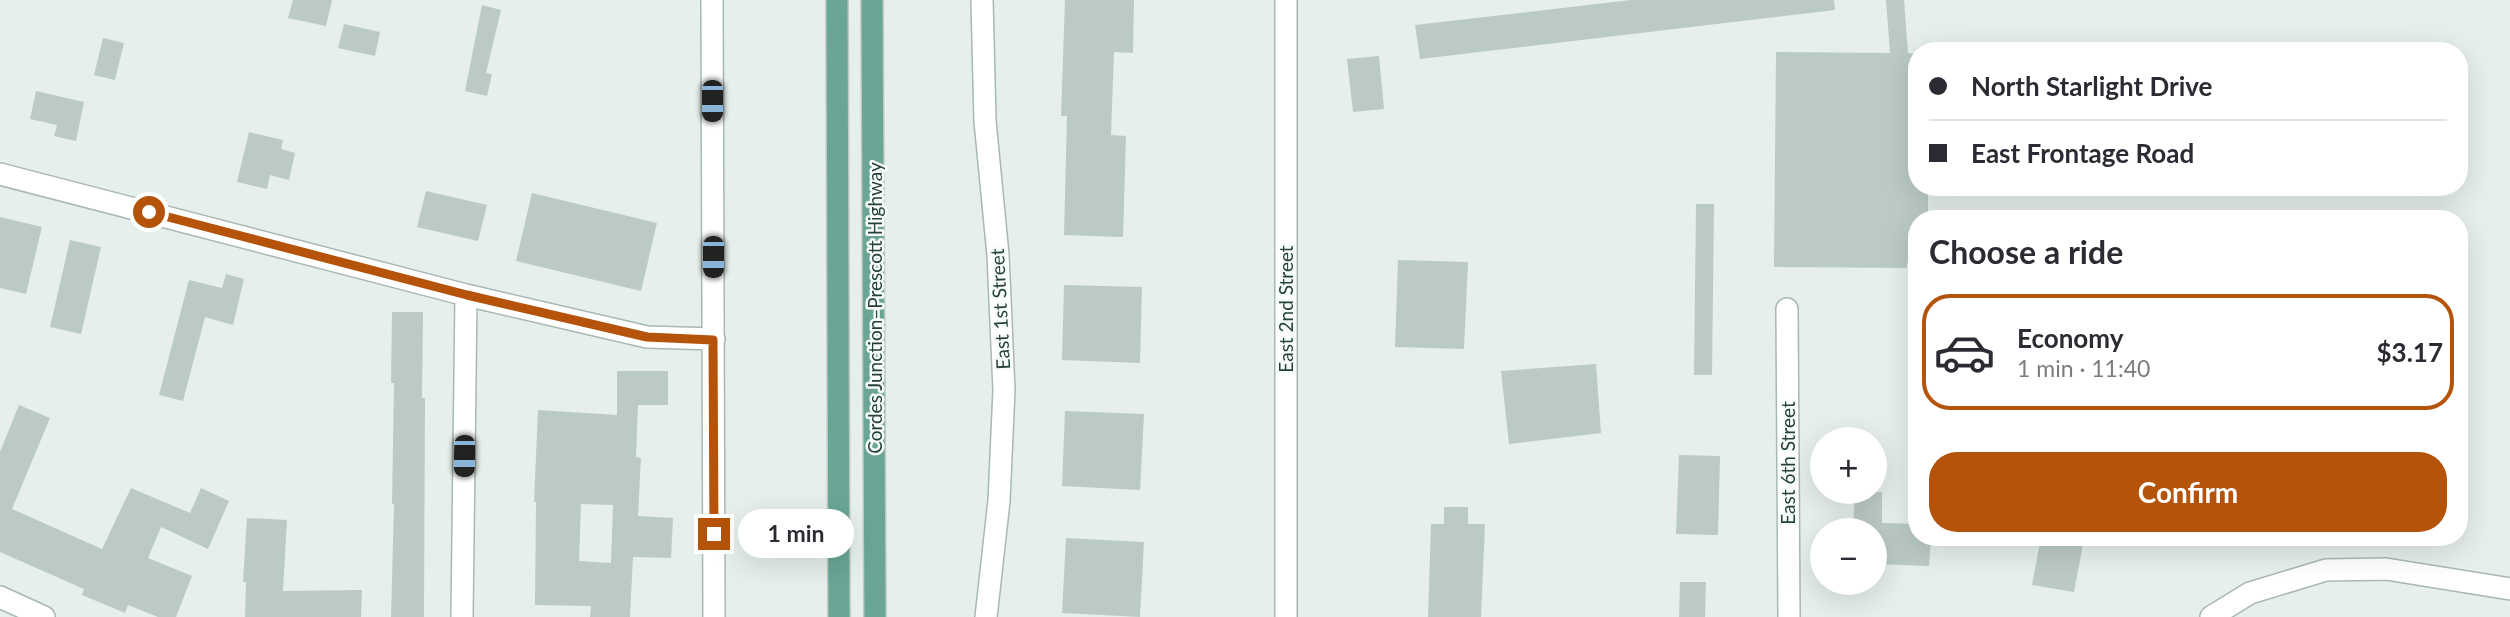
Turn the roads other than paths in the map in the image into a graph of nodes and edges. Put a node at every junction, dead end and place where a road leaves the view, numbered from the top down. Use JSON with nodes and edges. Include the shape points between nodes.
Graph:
{"nodes":[{"id":1,"x":712,"y":0,"type":"edge"},
{"id":2,"x":837,"y":0,"type":"edge"},
{"id":3,"x":872,"y":0,"type":"edge"},
{"id":4,"x":982,"y":0,"type":"edge"},
{"id":5,"x":1286,"y":0,"type":"edge"},
{"id":6,"x":0,"y":174,"type":"edge"},
{"id":7,"x":467,"y":295,"type":"junction"},
{"id":8,"x":1787,"y":309,"type":"dead end"},
{"id":9,"x":713,"y":340,"type":"junction"},
{"id":10,"x":2510,"y":589,"type":"edge"},
{"id":11,"x":0,"y":597,"type":"edge"},
{"id":12,"x":44,"y":617,"type":"edge"},
{"id":13,"x":462,"y":617,"type":"edge"},
{"id":14,"x":714,"y":617,"type":"edge"},
{"id":15,"x":839,"y":617,"type":"edge"},
{"id":16,"x":875,"y":617,"type":"edge"},
{"id":17,"x":986,"y":617,"type":"edge"},
{"id":18,"x":1286,"y":617,"type":"edge"},
{"id":19,"x":1789,"y":617,"type":"edge"},
{"id":20,"x":2211,"y":617,"type":"edge"}],
"edges":[{"from":1,"to":9,"type":"street"},
{"from":2,"to":15,"type":"main road","name":"Cordes Junction–Prescott Highway"},
{"from":3,"to":16,"type":"main road","name":"Cordes Junction–Prescott Highway"},
{"from":4,"to":17,"type":"street","name":"East 1st Street","via":[[985,121],[1004,390],[999,501]]},
{"from":5,"to":18,"type":"street","name":"East 2nd Street"},
{"from":6,"to":7,"type":"street"},
{"from":7,"to":9,"type":"street","via":[[647,337]]},
{"from":7,"to":13,"type":"street"},
{"from":8,"to":19,"type":"street","name":"East 6th Street"},
{"from":9,"to":14,"type":"street"},
{"from":10,"to":20,"type":"street","via":[[2386,569],[2326,570],[2250,593]]},
{"from":11,"to":12,"type":"street"}]}
